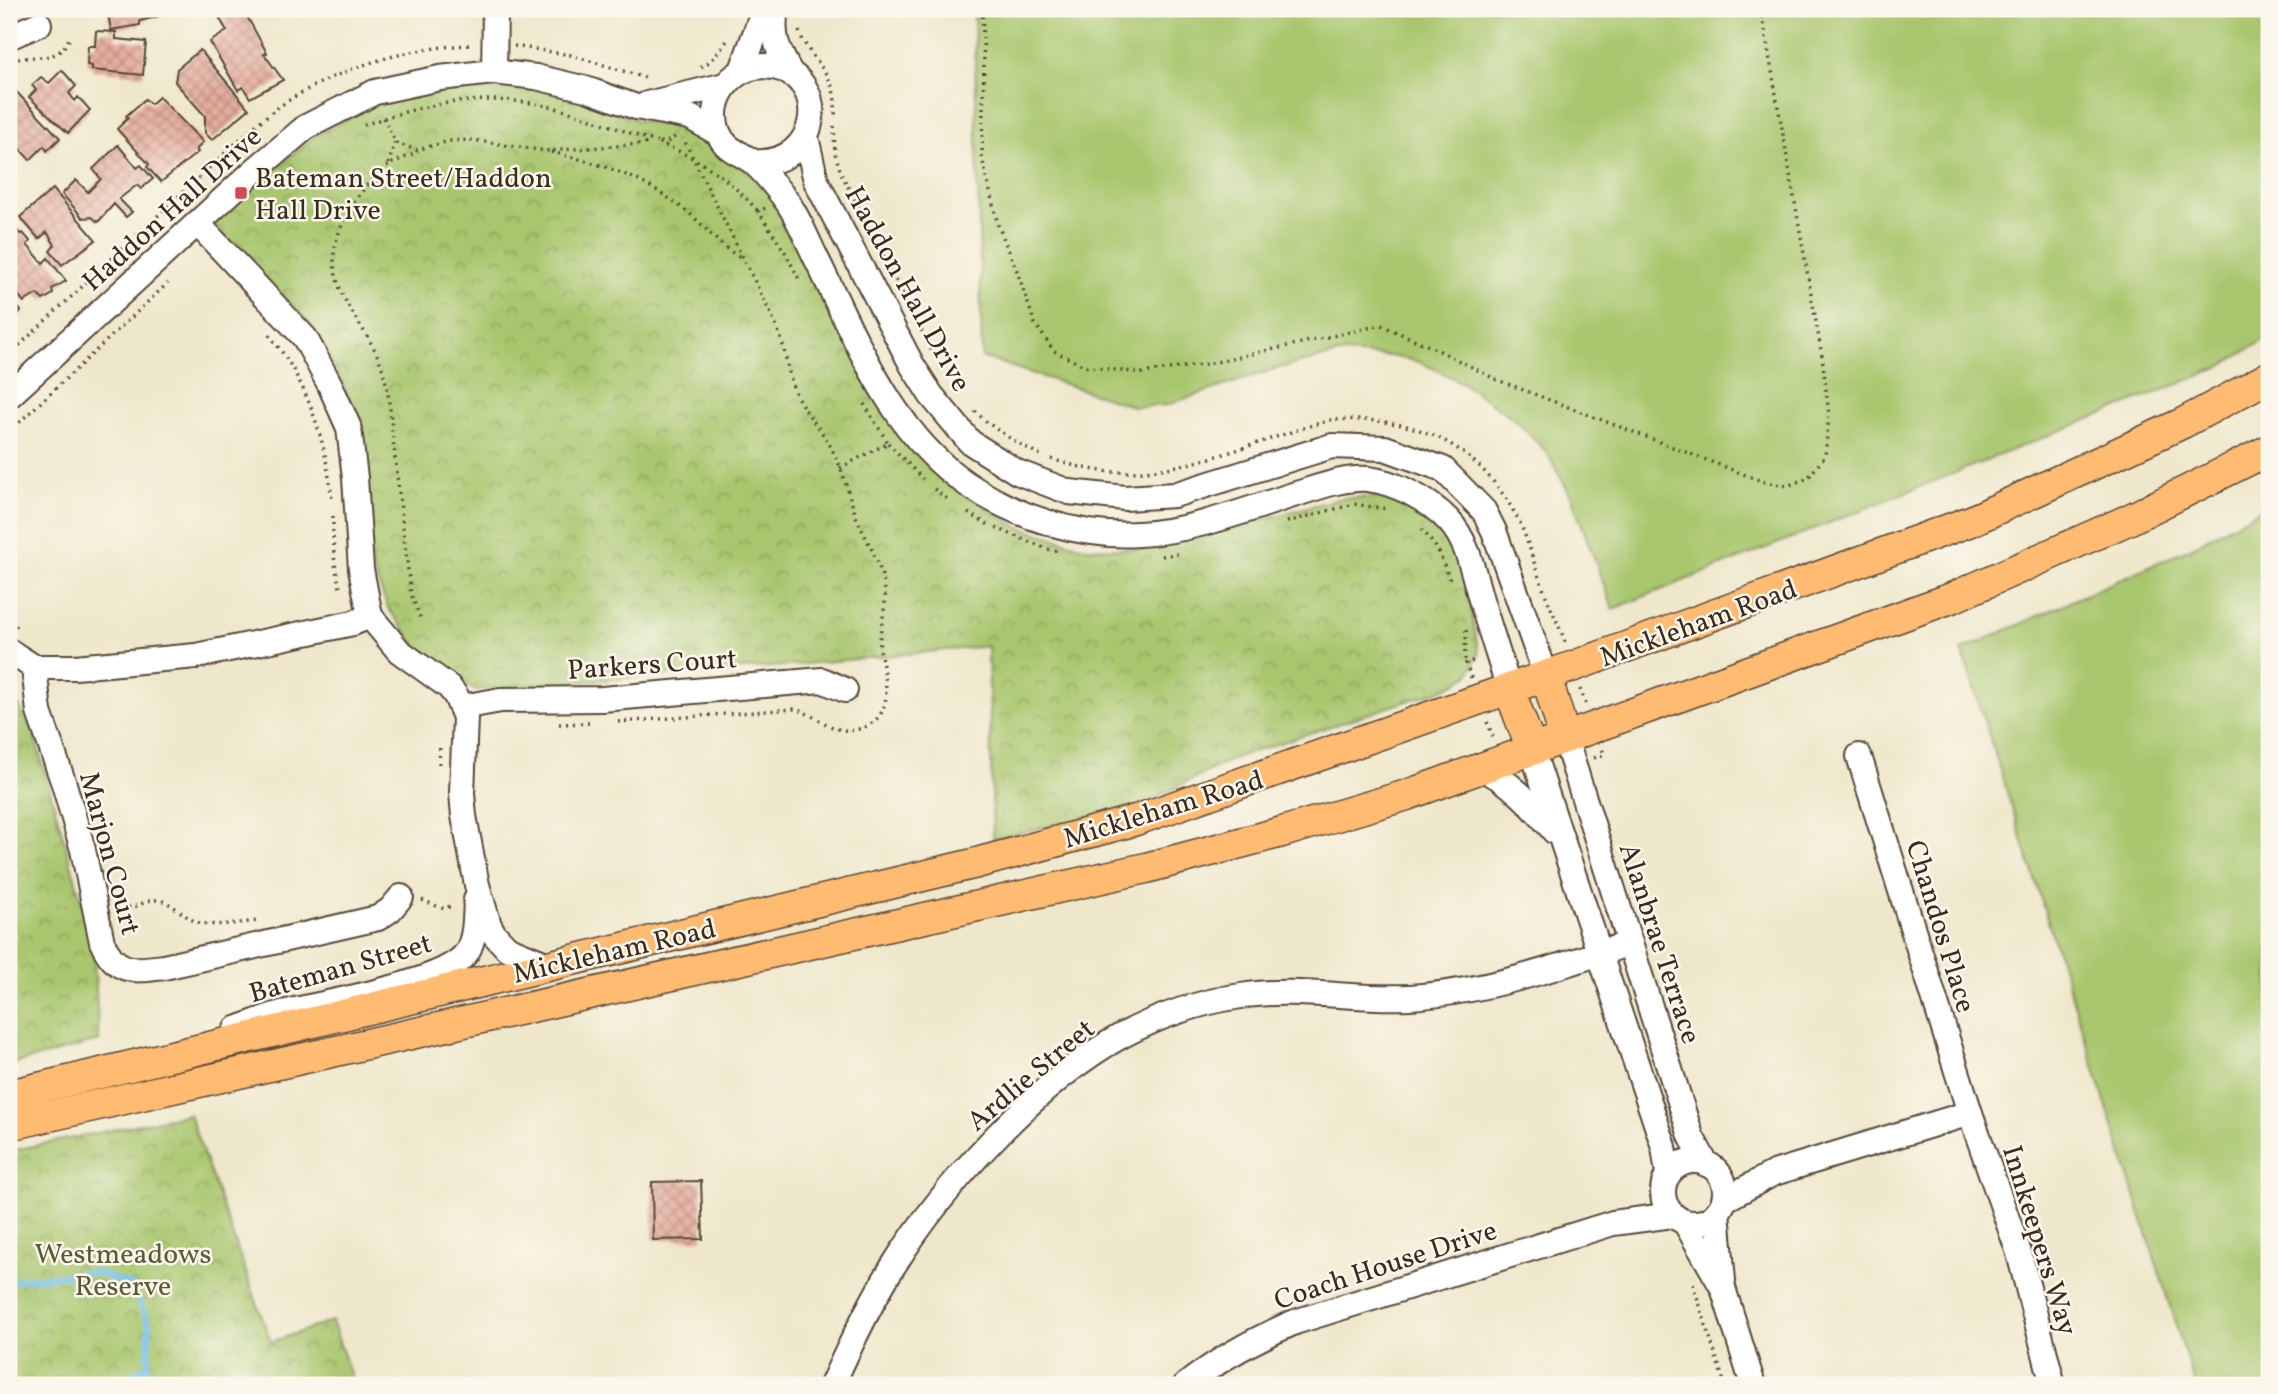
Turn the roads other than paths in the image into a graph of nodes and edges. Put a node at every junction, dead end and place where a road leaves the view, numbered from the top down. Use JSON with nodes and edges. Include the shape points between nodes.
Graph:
{"nodes":[{"id":1,"x":495,"y":9,"type":"edge"},
{"id":2,"x":764,"y":9,"type":"edge"},
{"id":3,"x":776,"y":9,"type":"edge"},
{"id":4,"x":39,"y":23,"type":"dead end"},
{"id":5,"x":9,"y":37,"type":"edge"},
{"id":6,"x":494,"y":72,"type":"junction"},
{"id":7,"x":791,"y":74,"type":"junction"},
{"id":8,"x":733,"y":77,"type":"junction"},
{"id":9,"x":683,"y":114,"type":"junction"},
{"id":10,"x":718,"y":133,"type":"junction"},
{"id":11,"x":806,"y":137,"type":"junction"},
{"id":12,"x":753,"y":162,"type":"junction"},
{"id":13,"x":198,"y":224,"type":"junction"},
{"id":14,"x":2269,"y":377,"type":"edge"},
{"id":15,"x":9,"y":396,"type":"edge"},
{"id":16,"x":2269,"y":450,"type":"edge"},
{"id":17,"x":362,"y":619,"type":"junction"},
{"id":18,"x":9,"y":651,"type":"edge"},
{"id":19,"x":36,"y":667,"type":"junction"},
{"id":20,"x":1546,"y":676,"type":"junction"},
{"id":21,"x":1509,"y":689,"type":"junction"},
{"id":22,"x":845,"y":690,"type":"dead end"},
{"id":23,"x":462,"y":707,"type":"junction"},
{"id":24,"x":1565,"y":738,"type":"junction"},
{"id":25,"x":1532,"y":750,"type":"junction"},
{"id":26,"x":1859,"y":756,"type":"dead end"},
{"id":27,"x":1480,"y":768,"type":"junction"},
{"id":28,"x":1561,"y":839,"type":"junction"},
{"id":29,"x":468,"y":892,"type":"junction"},
{"id":30,"x":401,"y":897,"type":"road end"},
{"id":31,"x":1630,"y":943,"type":"junction"},
{"id":32,"x":1600,"y":953,"type":"junction"},
{"id":33,"x":548,"y":965,"type":"junction"},
{"id":34,"x":162,"y":1058,"type":"junction"},
{"id":35,"x":9,"y":1095,"type":"edge"},
{"id":36,"x":1970,"y":1113,"type":"junction"},
{"id":37,"x":9,"y":1125,"type":"edge"},
{"id":38,"x":1713,"y":1169,"type":"junction"},
{"id":39,"x":1774,"y":1173,"type":"junction"},
{"id":40,"x":1672,"y":1201,"type":"junction"},
{"id":41,"x":1720,"y":1206,"type":"junction"},
{"id":42,"x":1723,"y":1288,"type":"junction"},
{"id":43,"x":832,"y":1385,"type":"edge"},
{"id":44,"x":1186,"y":1385,"type":"edge"},
{"id":45,"x":1754,"y":1385,"type":"edge"},
{"id":46,"x":2053,"y":1385,"type":"edge"}],
"edges":[{"from":1,"to":6,"type":"street"},
{"from":2,"to":8,"type":"street"},
{"from":3,"to":7,"type":"street","via":[[777,48]]},
{"from":4,"to":5,"type":"street"},
{"from":6,"to":9,"type":"street","name":"Haddon Hall Drive"},
{"from":6,"to":13,"type":"street","name":"Haddon Hall Drive","via":[[375,92],[306,127]]},
{"from":7,"to":8,"type":"street","via":[[758,66]]},
{"from":7,"to":11,"type":"street","via":[[810,101]]},
{"from":8,"to":9,"type":"street","name":"Haddon Hall Drive"},
{"from":8,"to":10,"type":"street","via":[[717,100]]},
{"from":9,"to":10,"type":"street","name":"Haddon Hall Drive"},
{"from":10,"to":12,"type":"street","via":[[737,155]]},
{"from":11,"to":12,"type":"street","via":[[781,159]]},
{"from":11,"to":20,"type":"street","name":"Haddon Hall Drive","via":[[816,181],[912,365],[970,442],[1017,472],[1069,492],[1125,498],[1174,495],[1332,446],[1385,448],[1443,469],[1484,511],[1494,531]]},
{"from":12,"to":21,"type":"street","via":[[788,203],[874,375],[907,427],[967,484],[1023,514],[1081,531],[1137,535],[1189,527],[1339,481],[1368,479],[1401,489],[1449,521],[1466,552]]},
{"from":13,"to":15,"type":"street","name":"Haddon Hall Drive"},
{"from":13,"to":17,"type":"street","via":[[305,338],[349,428]]},
{"from":14,"to":20,"type":"main road","name":"Mickleham Road","via":[[2183,423],[1971,521]]},
{"from":16,"to":24,"type":"main road","name":"Mickleham Road","via":[[2130,519],[1954,597]]},
{"from":17,"to":19,"type":"street","via":[[196,656]]},
{"from":17,"to":23,"type":"street","via":[[449,687]]},
{"from":18,"to":19,"type":"street"},
{"from":19,"to":30,"type":"street","name":"Marjon Court","via":[[39,712],[72,811],[102,942],[117,964],[138,970],[164,967],[378,918]]},
{"from":20,"to":21,"type":"main road","name":"Mickleham Road"},
{"from":20,"to":24,"type":"main road"},
{"from":21,"to":25,"type":"main road"},
{"from":21,"to":33,"type":"main road","name":"Mickleham Road","via":[[1136,820],[973,864]]},
{"from":22,"to":23,"type":"street","name":"Parkers Court","via":[[822,680],[602,699],[502,700]]},
{"from":23,"to":29,"type":"street","name":"Bateman Street","via":[[461,793]]},
{"from":24,"to":25,"type":"main road","name":"Mickleham Road"},
{"from":24,"to":31,"type":"street","name":"Alanbrae Terrace"},
{"from":25,"to":27,"type":"main road","name":"Mickleham Road"},
{"from":25,"to":28,"type":"street"},
{"from":26,"to":36,"type":"street","name":"Chandos Place"},
{"from":27,"to":28,"type":"street","via":[[1502,779]]},
{"from":27,"to":37,"type":"main road","name":"Mickleham Road","via":[[1406,795],[1146,868]]},
{"from":28,"to":32,"type":"street"},
{"from":29,"to":33,"type":"street","name":"Bateman Street","via":[[499,941]]},
{"from":29,"to":34,"type":"street","name":"Bateman Street","via":[[471,941],[467,952],[449,967],[421,979],[280,1014]]},
{"from":31,"to":32,"type":"street","name":"Ardlie Street"},
{"from":31,"to":38,"type":"street","name":"Alanbrae Terrace","via":[[1691,1136]]},
{"from":32,"to":40,"type":"street","via":[[1664,1147]]},
{"from":32,"to":43,"type":"street","name":"Ardlie Street","via":[[1450,993],[1407,997],[1274,992],[1234,997],[1185,1008],[1119,1038],[1043,1094],[954,1183],[892,1267]]},
{"from":33,"to":34,"type":"main road","name":"Mickleham Road"},
{"from":34,"to":35,"type":"main road","name":"Mickleham Road"},
{"from":36,"to":39,"type":"street"},
{"from":36,"to":46,"type":"street","name":"Innkeepers Way","via":[[2020,1253]]},
{"from":38,"to":39,"type":"street"},
{"from":38,"to":40,"type":"street","via":[[1696,1161],[1676,1166]]},
{"from":38,"to":41,"type":"street","via":[[1723,1182]]},
{"from":39,"to":41,"type":"street"},
{"from":40,"to":41,"type":"street","via":[[1703,1222]]},
{"from":40,"to":42,"type":"street"},
{"from":40,"to":44,"type":"street","name":"Coach House Drive","via":[[1295,1322],[1248,1342]]},
{"from":41,"to":42,"type":"street"},
{"from":42,"to":45,"type":"street"}]}
